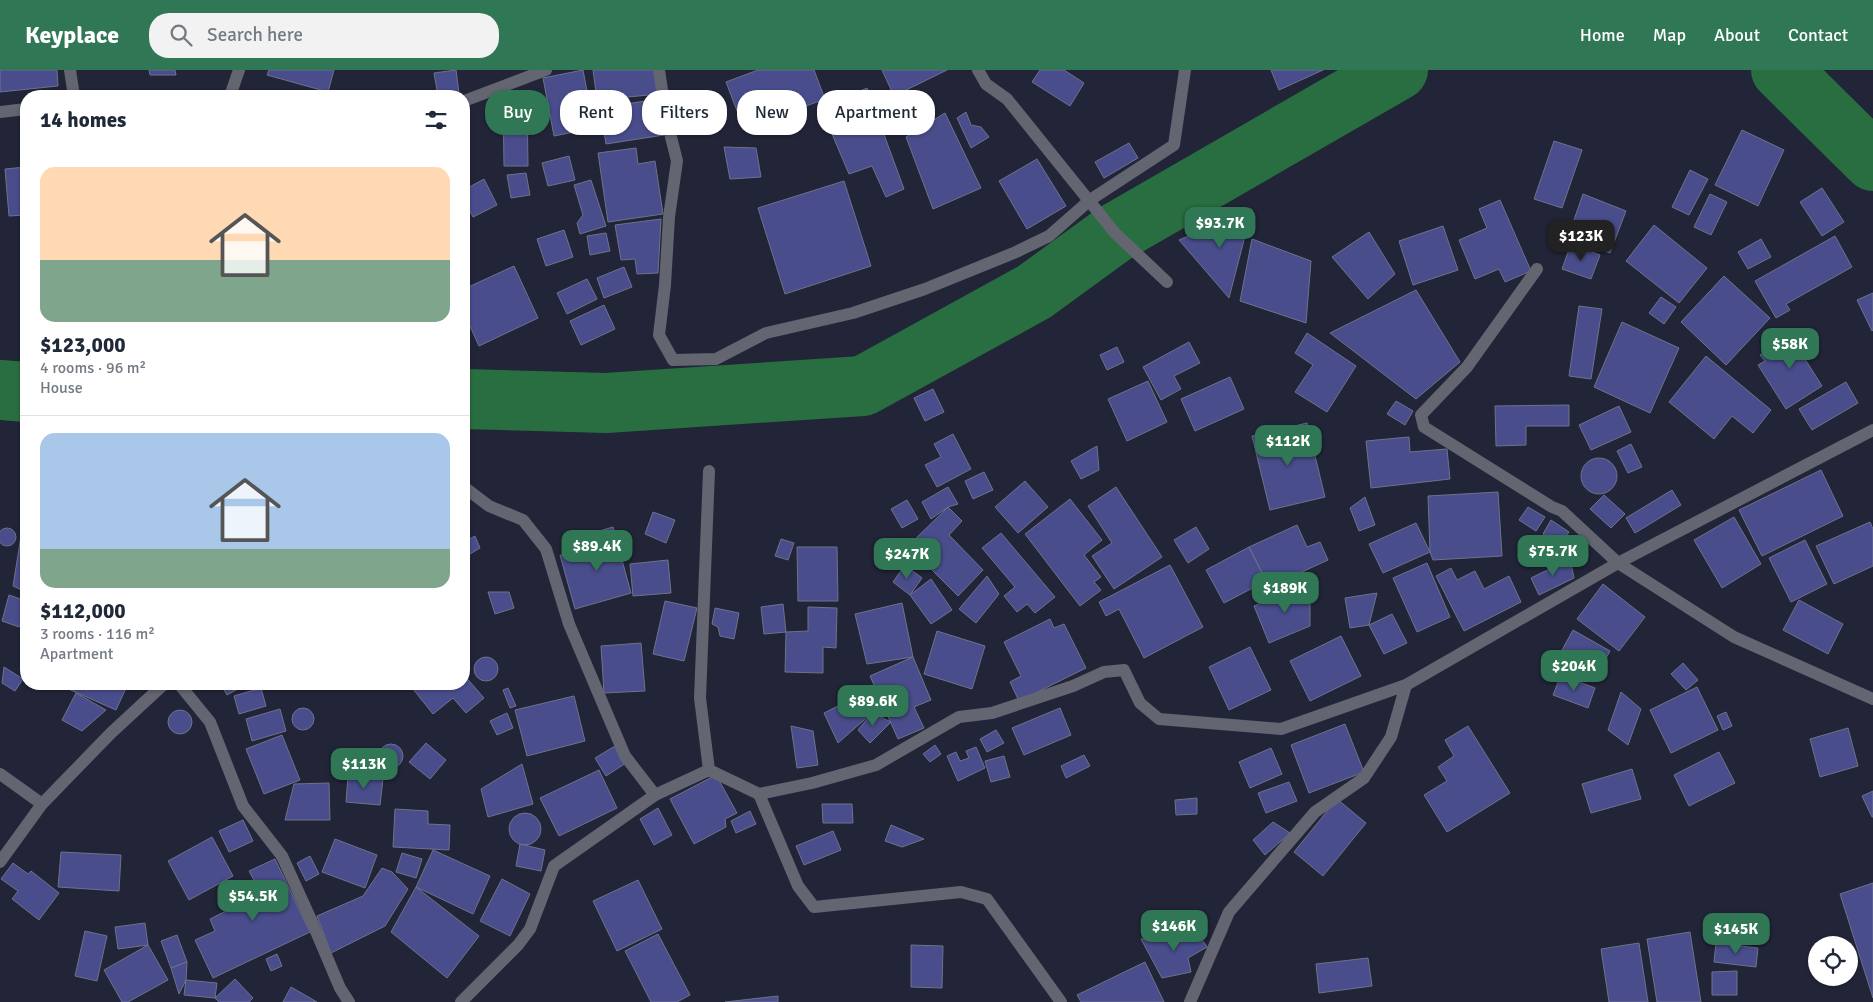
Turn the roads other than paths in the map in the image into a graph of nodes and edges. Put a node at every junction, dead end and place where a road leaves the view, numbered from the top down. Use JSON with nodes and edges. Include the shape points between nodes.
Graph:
{"nodes":[{"id":1,"x":70,"y":70,"type":"edge"},
{"id":2,"x":239,"y":70,"type":"edge"},
{"id":3,"x":546,"y":70,"type":"edge"},
{"id":4,"x":660,"y":70,"type":"edge"},
{"id":5,"x":978,"y":70,"type":"edge"},
{"id":6,"x":1185,"y":70,"type":"edge"},
{"id":7,"x":73,"y":90,"type":"edge"},
{"id":8,"x":232,"y":90,"type":"edge"},
{"id":9,"x":470,"y":99,"type":"edge"},
{"id":10,"x":20,"y":110,"type":"edge"},
{"id":11,"x":0,"y":112,"type":"edge"},
{"id":12,"x":1090,"y":200,"type":"junction"},
{"id":13,"x":1537,"y":269,"type":"dead end"},
{"id":14,"x":1167,"y":282,"type":"dead end"},
{"id":15,"x":1873,"y":430,"type":"edge"},
{"id":16,"x":710,"y":471,"type":"dead end"},
{"id":17,"x":470,"y":492,"type":"edge"},
{"id":18,"x":1618,"y":563,"type":"junction"},
{"id":19,"x":1406,"y":685,"type":"junction"},
{"id":20,"x":158,"y":690,"type":"edge"},
{"id":21,"x":184,"y":690,"type":"edge"},
{"id":22,"x":1873,"y":699,"type":"edge"},
{"id":23,"x":709,"y":770,"type":"junction"},
{"id":24,"x":0,"y":774,"type":"edge"},
{"id":25,"x":759,"y":794,"type":"junction"},
{"id":26,"x":655,"y":795,"type":"junction"},
{"id":27,"x":42,"y":804,"type":"junction"},
{"id":28,"x":0,"y":862,"type":"edge"},
{"id":29,"x":349,"y":1002,"type":"edge"},
{"id":30,"x":461,"y":1002,"type":"edge"},
{"id":31,"x":1061,"y":1002,"type":"edge"},
{"id":32,"x":1190,"y":1002,"type":"edge"}],
"edges":[{"from":1,"to":7,"type":"street"},
{"from":2,"to":8,"type":"street"},
{"from":3,"to":9,"type":"street"},
{"from":4,"to":12,"type":"street","via":[[666,117],[677,161],[658,336],[674,360],[716,359],[766,332],[852,313],[925,289],[1049,236]]},
{"from":5,"to":12,"type":"street","via":[[986,84],[1007,99]]},
{"from":6,"to":12,"type":"street","via":[[1174,145]]},
{"from":10,"to":11,"type":"street"},
{"from":12,"to":14,"type":"street","via":[[1115,233]]},
{"from":13,"to":18,"type":"street","via":[[1466,368],[1421,415],[1422,421],[1424,427],[1562,511]]},
{"from":15,"to":18,"type":"street"},
{"from":16,"to":23,"type":"street","via":[[700,698]]},
{"from":17,"to":26,"type":"street","via":[[489,506],[523,520],[546,549],[569,624],[625,756]]},
{"from":18,"to":19,"type":"street"},
{"from":18,"to":22,"type":"street","via":[[1734,637]]},
{"from":19,"to":25,"type":"street","via":[[1281,729],[1159,719],[1140,703],[1124,670],[1104,672],[992,713],[959,718],[876,765]]},
{"from":19,"to":32,"type":"street","via":[[1391,737],[1364,778],[1315,812],[1229,912]]},
{"from":20,"to":27,"type":"street"},
{"from":21,"to":29,"type":"street","via":[[210,722],[243,806],[282,856]]},
{"from":23,"to":25,"type":"street"},
{"from":23,"to":26,"type":"street"},
{"from":24,"to":27,"type":"street"},
{"from":25,"to":31,"type":"street","via":[[798,886],[814,907],[961,892],[987,899]]},
{"from":26,"to":30,"type":"street","via":[[554,866],[530,929]]},
{"from":27,"to":28,"type":"street"}]}
